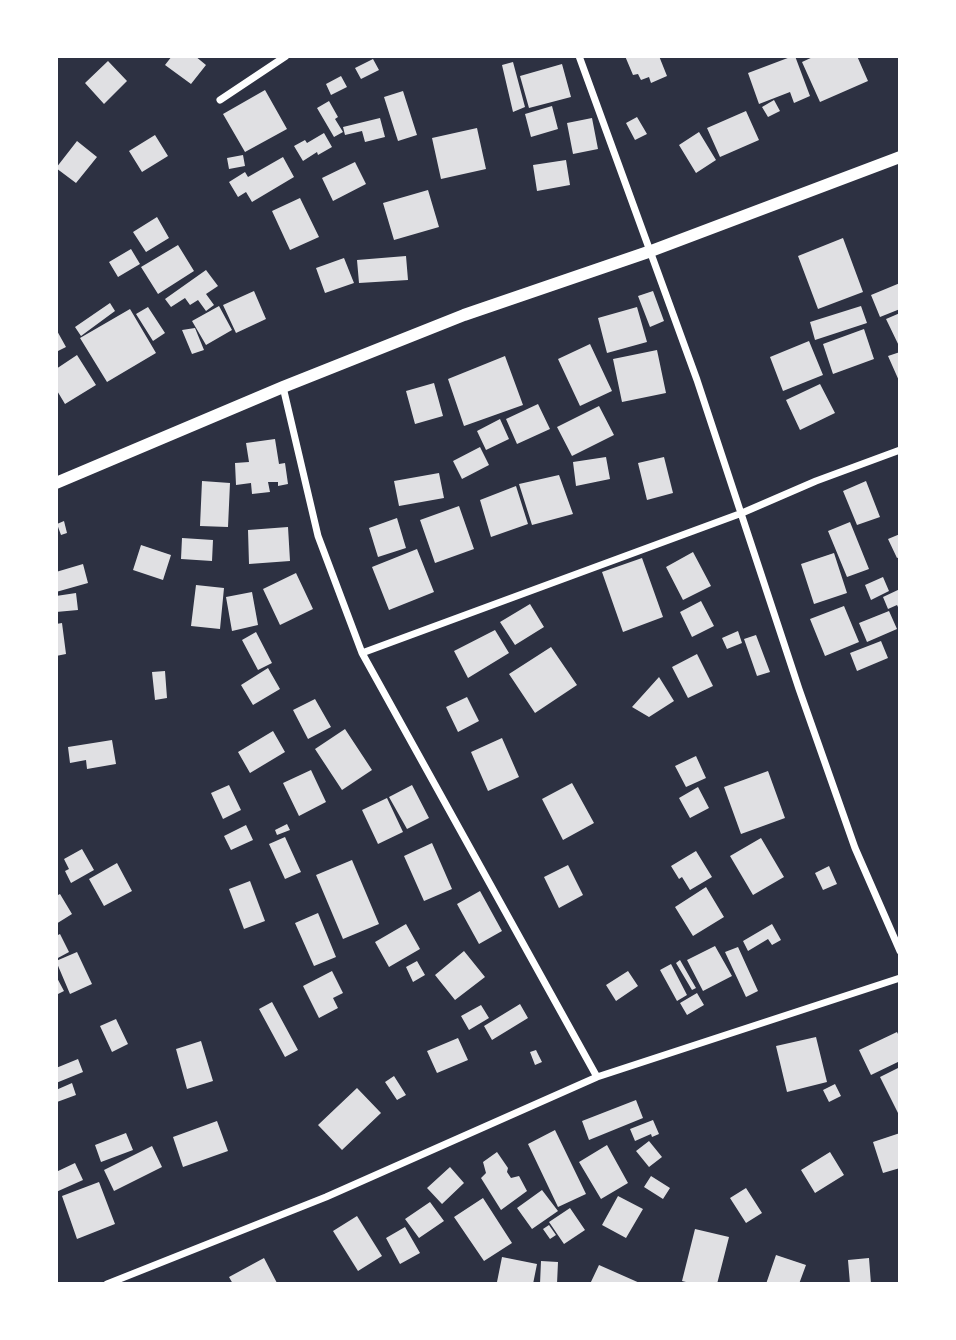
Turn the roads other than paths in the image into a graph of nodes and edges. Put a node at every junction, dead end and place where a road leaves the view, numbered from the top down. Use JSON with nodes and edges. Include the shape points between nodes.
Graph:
{"nodes":[{"id":1,"x":286,"y":56,"type":"edge"},
{"id":2,"x":579,"y":56,"type":"edge"},
{"id":3,"x":220,"y":100,"type":"dead end"},
{"id":4,"x":900,"y":157,"type":"edge"},
{"id":5,"x":651,"y":251,"type":"junction"},
{"id":6,"x":283,"y":387,"type":"junction"},
{"id":7,"x":900,"y":450,"type":"edge"},
{"id":8,"x":56,"y":483,"type":"edge"},
{"id":9,"x":742,"y":513,"type":"junction"},
{"id":10,"x":362,"y":653,"type":"junction"},
{"id":11,"x":900,"y":951,"type":"edge"},
{"id":12,"x":900,"y":978,"type":"edge"},
{"id":13,"x":597,"y":1077,"type":"junction"},
{"id":14,"x":107,"y":1284,"type":"edge"}],
"edges":[{"from":1,"to":3,"type":"street"},
{"from":2,"to":5,"type":"street"},
{"from":4,"to":5,"type":"street"},
{"from":5,"to":6,"type":"street","via":[[464,316]]},
{"from":5,"to":9,"type":"street"},
{"from":6,"to":8,"type":"street"},
{"from":6,"to":10,"type":"street","via":[[318,536]]},
{"from":7,"to":9,"type":"street"},
{"from":9,"to":10,"type":"street"},
{"from":9,"to":11,"type":"street","via":[[855,848]]},
{"from":10,"to":13,"type":"street"},
{"from":12,"to":13,"type":"street"},
{"from":13,"to":14,"type":"street","via":[[326,1197]]}]}
